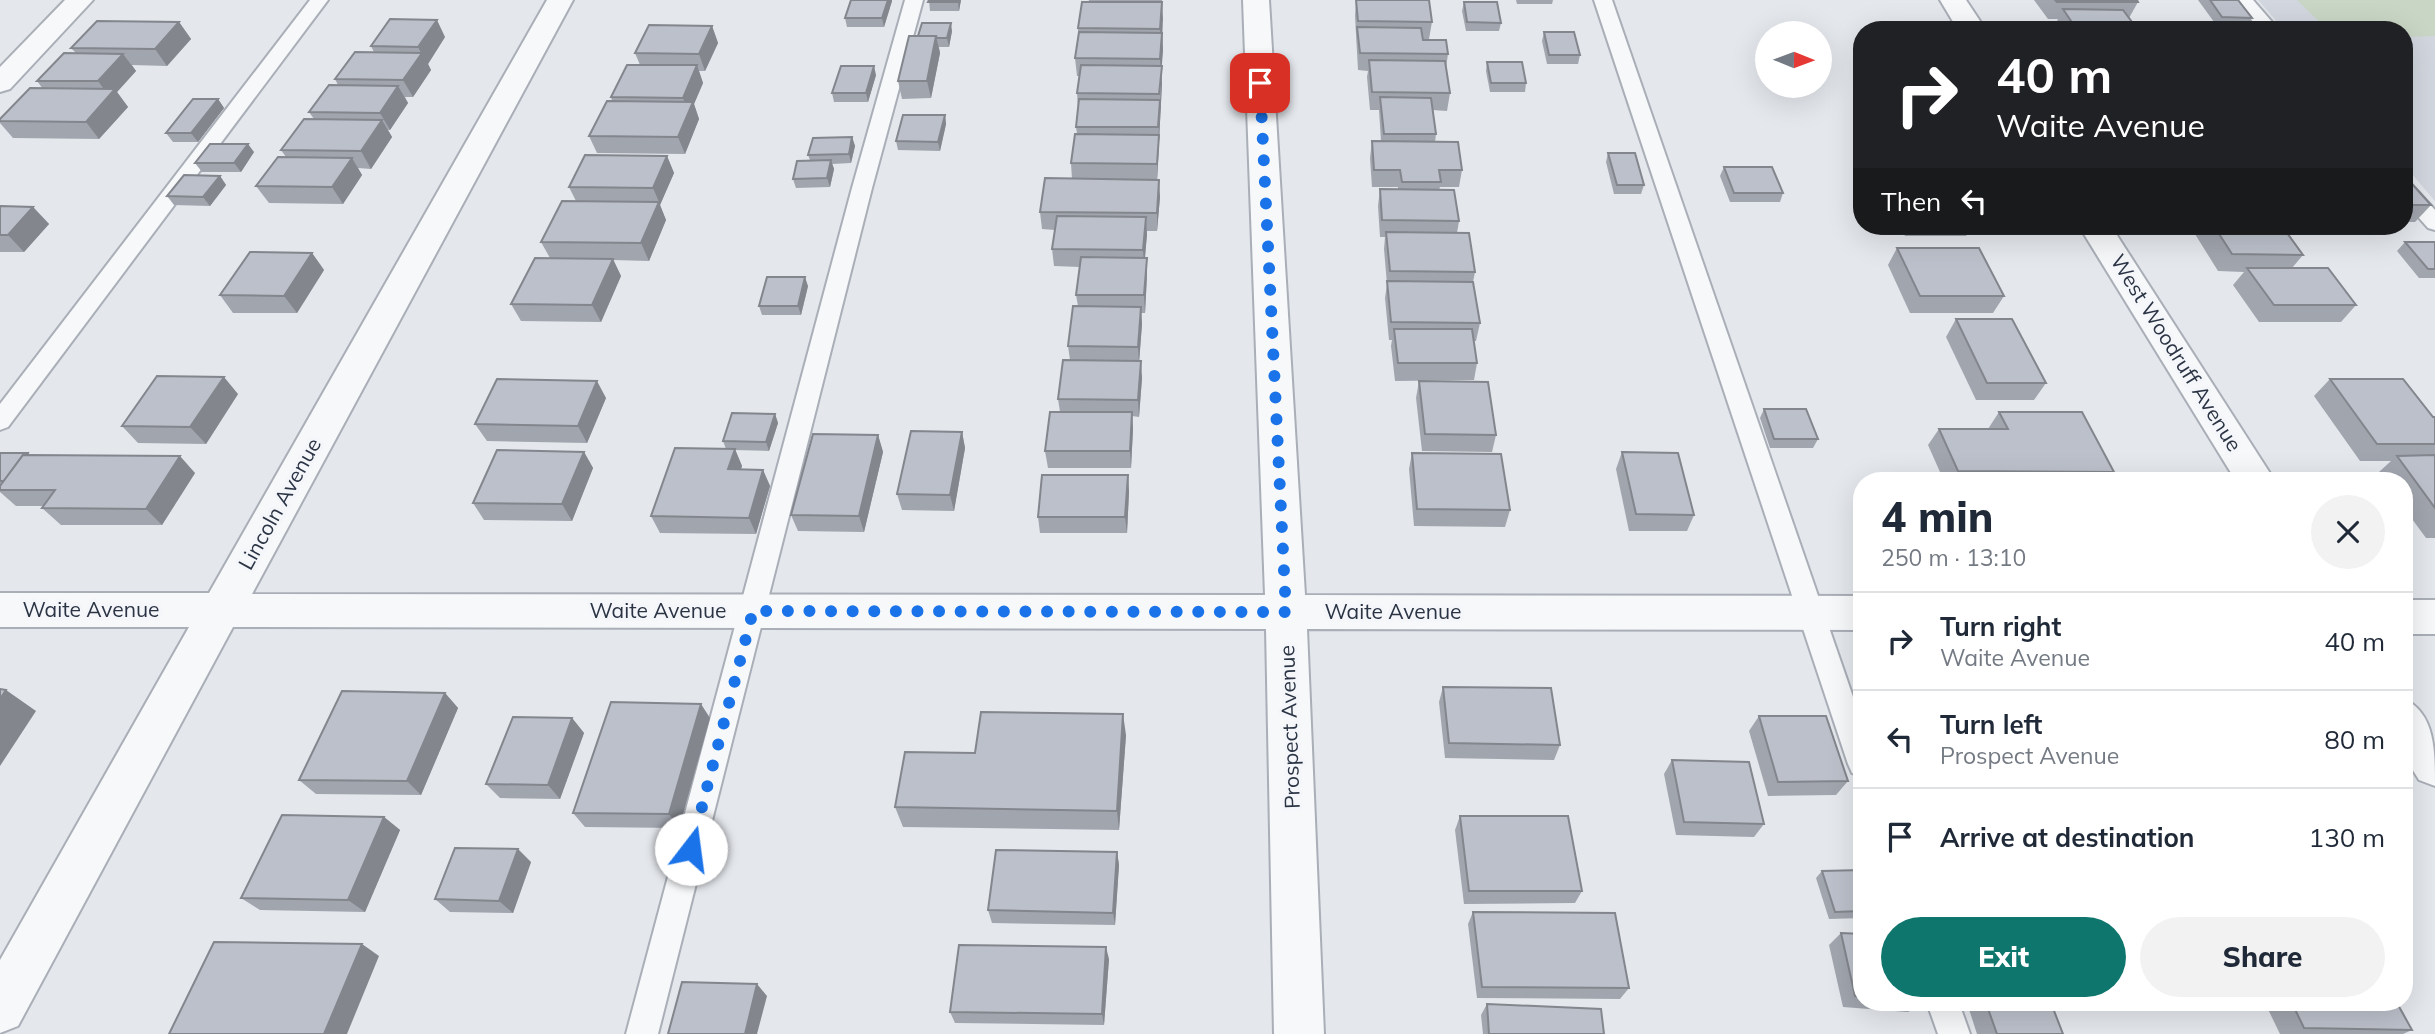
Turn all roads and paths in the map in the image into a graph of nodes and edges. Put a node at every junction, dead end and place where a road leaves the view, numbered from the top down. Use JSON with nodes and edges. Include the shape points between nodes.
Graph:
{"nodes":[{"id":1,"x":80,"y":0,"type":"edge"},
{"id":2,"x":319,"y":0,"type":"edge"},
{"id":3,"x":560,"y":0,"type":"edge"},
{"id":4,"x":914,"y":0,"type":"edge"},
{"id":5,"x":1256,"y":0,"type":"edge"},
{"id":6,"x":1603,"y":0,"type":"edge"},
{"id":7,"x":1953,"y":0,"type":"edge"},
{"id":8,"x":2244,"y":0,"type":"edge"},
{"id":9,"x":1966,"y":21,"type":"edge"},
{"id":10,"x":2262,"y":21,"type":"edge"},
{"id":11,"x":0,"y":83,"type":"edge"},
{"id":12,"x":2413,"y":198,"type":"edge"},
{"id":13,"x":2435,"y":223,"type":"edge"},
{"id":14,"x":2101,"y":235,"type":"edge"},
{"id":15,"x":0,"y":421,"type":"edge"},
{"id":16,"x":2250,"y":472,"type":"edge"},
{"id":17,"x":0,"y":610,"type":"edge"},
{"id":18,"x":221,"y":610,"type":"junction"},
{"id":19,"x":753,"y":611,"type":"junction"},
{"id":20,"x":1286,"y":612,"type":"junction"},
{"id":21,"x":1811,"y":612,"type":"junction"},
{"id":22,"x":1853,"y":613,"type":"edge"},
{"id":23,"x":2413,"y":617,"type":"edge"},
{"id":24,"x":2435,"y":617,"type":"edge"},
{"id":25,"x":2413,"y":732,"type":"edge"},
{"id":26,"x":1853,"y":737,"type":"edge"},
{"id":27,"x":2435,"y":766,"type":"edge"},
{"id":28,"x":0,"y":1008,"type":"edge"},
{"id":29,"x":1946,"y":1011,"type":"edge"},
{"id":30,"x":642,"y":1034,"type":"edge"},
{"id":31,"x":1299,"y":1034,"type":"edge"},
{"id":32,"x":1954,"y":1034,"type":"edge"}],
"edges":[{"from":1,"to":11,"type":"street"},
{"from":2,"to":15,"type":"lane"},
{"from":3,"to":18,"type":"street","name":"Lincoln Avenue"},
{"from":4,"to":19,"type":"lane"},
{"from":5,"to":20,"type":"street","name":"Prospect Avenue"},
{"from":6,"to":21,"type":"lane"},
{"from":7,"to":9,"type":"street"},
{"from":8,"to":10,"type":"lane"},
{"from":12,"to":13,"type":"lane"},
{"from":14,"to":16,"type":"street","name":"West Woodruff Avenue"},
{"from":17,"to":18,"type":"street","name":"Waite Avenue"},
{"from":18,"to":19,"type":"street","name":"Waite Avenue"},
{"from":18,"to":28,"type":"street","name":"Lincoln Avenue"},
{"from":19,"to":20,"type":"street","name":"Waite Avenue"},
{"from":19,"to":30,"type":"lane"},
{"from":20,"to":21,"type":"street","name":"Waite Avenue"},
{"from":20,"to":31,"type":"street","name":"Prospect Avenue"},
{"from":21,"to":22,"type":"street","name":"Waite Avenue"},
{"from":21,"to":26,"type":"lane"},
{"from":23,"to":24,"type":"street"},
{"from":25,"to":27,"type":"street"},
{"from":29,"to":32,"type":"lane"}]}
